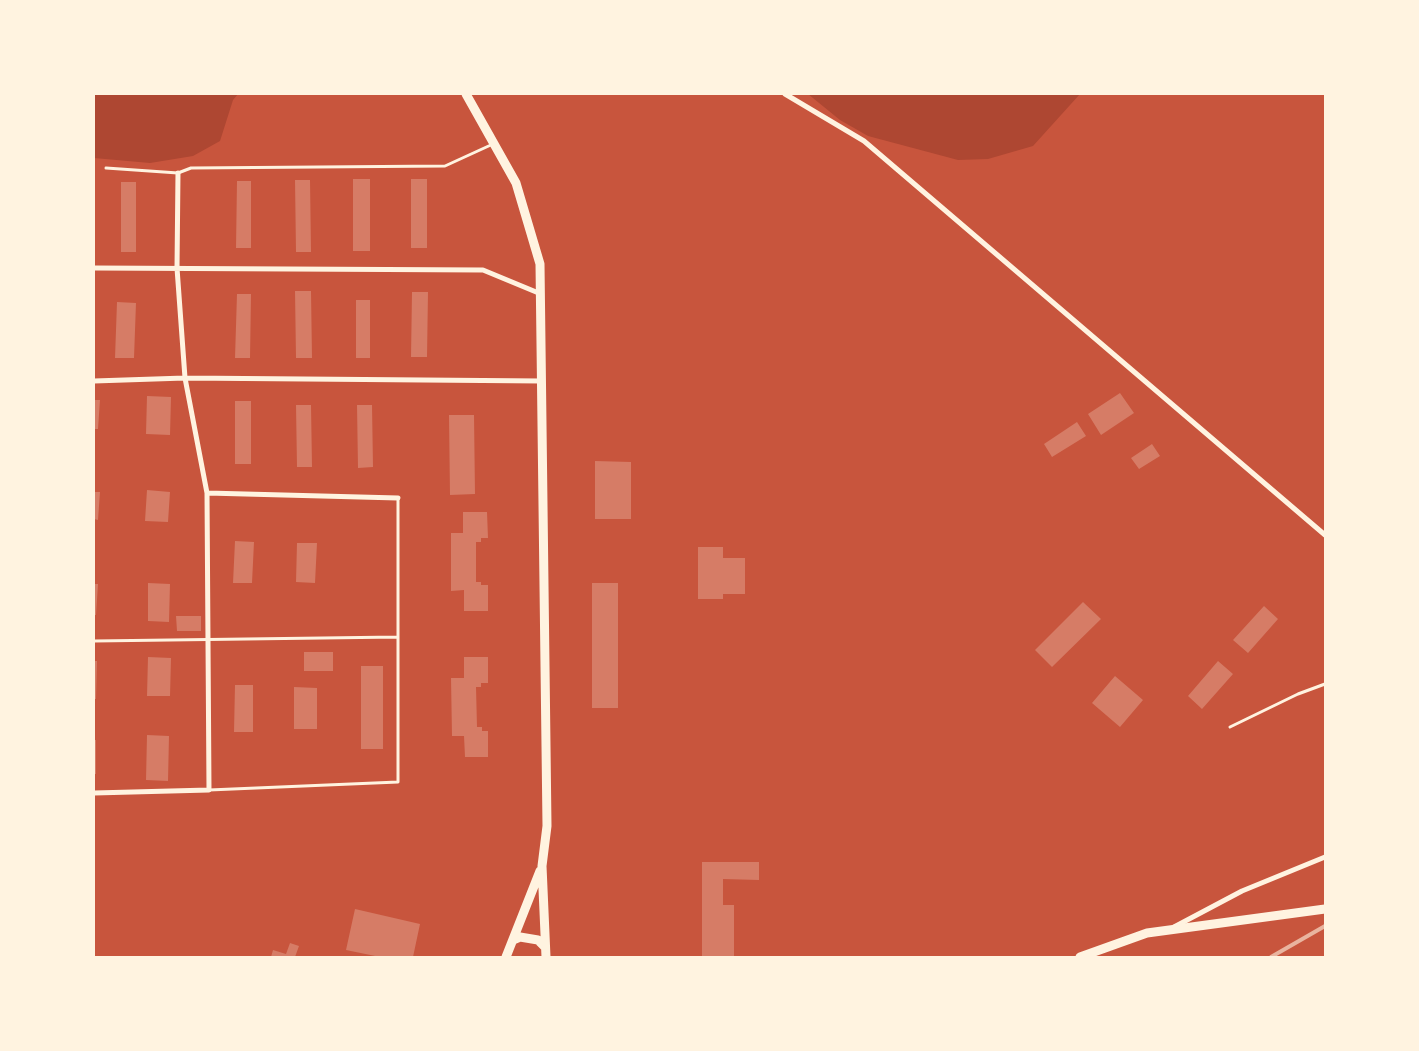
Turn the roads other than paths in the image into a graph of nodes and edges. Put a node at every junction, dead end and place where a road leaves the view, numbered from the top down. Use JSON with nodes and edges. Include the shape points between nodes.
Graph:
{"nodes":[{"id":1,"x":466,"y":94,"type":"edge"},
{"id":2,"x":785,"y":94,"type":"edge"},
{"id":3,"x":494,"y":144,"type":"junction"},
{"id":4,"x":106,"y":168,"type":"dead end"},
{"id":5,"x":178,"y":173,"type":"junction"},
{"id":6,"x":94,"y":268,"type":"edge"},
{"id":7,"x":178,"y":268,"type":"junction"},
{"id":8,"x":541,"y":294,"type":"junction"},
{"id":9,"x":185,"y":378,"type":"junction"},
{"id":10,"x":94,"y":381,"type":"edge"},
{"id":11,"x":542,"y":381,"type":"junction"},
{"id":12,"x":207,"y":493,"type":"junction"},
{"id":13,"x":398,"y":498,"type":"joint"},
{"id":14,"x":1325,"y":535,"type":"edge"},
{"id":15,"x":398,"y":636,"type":"junction"},
{"id":16,"x":210,"y":638,"type":"junction"},
{"id":17,"x":94,"y":641,"type":"edge"},
{"id":18,"x":1325,"y":684,"type":"edge"},
{"id":19,"x":1230,"y":728,"type":"dead end"},
{"id":20,"x":209,"y":790,"type":"junction"},
{"id":21,"x":94,"y":793,"type":"edge"},
{"id":22,"x":1325,"y":857,"type":"edge"},
{"id":23,"x":542,"y":866,"type":"junction"},
{"id":24,"x":1325,"y":910,"type":"edge"},
{"id":25,"x":1168,"y":930,"type":"junction"},
{"id":26,"x":513,"y":940,"type":"junction"},
{"id":27,"x":545,"y":947,"type":"junction"},
{"id":28,"x":506,"y":957,"type":"edge"},
{"id":29,"x":546,"y":957,"type":"edge"},
{"id":30,"x":1080,"y":957,"type":"edge"}],
"edges":[{"from":1,"to":3,"type":"main road"},
{"from":2,"to":14,"type":"street","via":[[864,141]]},
{"from":3,"to":5,"type":"lane","via":[[445,166],[191,168]]},
{"from":3,"to":8,"type":"main road","via":[[516,183],[540,264]]},
{"from":4,"to":5,"type":"lane"},
{"from":5,"to":7,"type":"street"},
{"from":6,"to":7,"type":"street"},
{"from":7,"to":8,"type":"street","via":[[483,270]]},
{"from":7,"to":9,"type":"street"},
{"from":8,"to":11,"type":"main road"},
{"from":9,"to":10,"type":"street"},
{"from":9,"to":11,"type":"street"},
{"from":9,"to":12,"type":"street"},
{"from":11,"to":23,"type":"main road","via":[[547,826]]},
{"from":12,"to":13,"type":"street"},
{"from":12,"to":16,"type":"street"},
{"from":13,"to":15,"type":"lane"},
{"from":15,"to":16,"type":"lane"},
{"from":15,"to":20,"type":"lane","via":[[398,782]]},
{"from":16,"to":17,"type":"lane"},
{"from":16,"to":20,"type":"street"},
{"from":18,"to":19,"type":"lane"},
{"from":20,"to":21,"type":"street"},
{"from":22,"to":25,"type":"street","via":[[1242,891]]},
{"from":23,"to":26,"type":"main road"},
{"from":23,"to":27,"type":"main road"},
{"from":24,"to":25,"type":"main road"},
{"from":25,"to":30,"type":"main road","via":[[1146,933]]},
{"from":26,"to":27,"type":"main road","via":[[520,937],[538,940]]},
{"from":26,"to":28,"type":"main road"},
{"from":27,"to":29,"type":"main road"}]}
